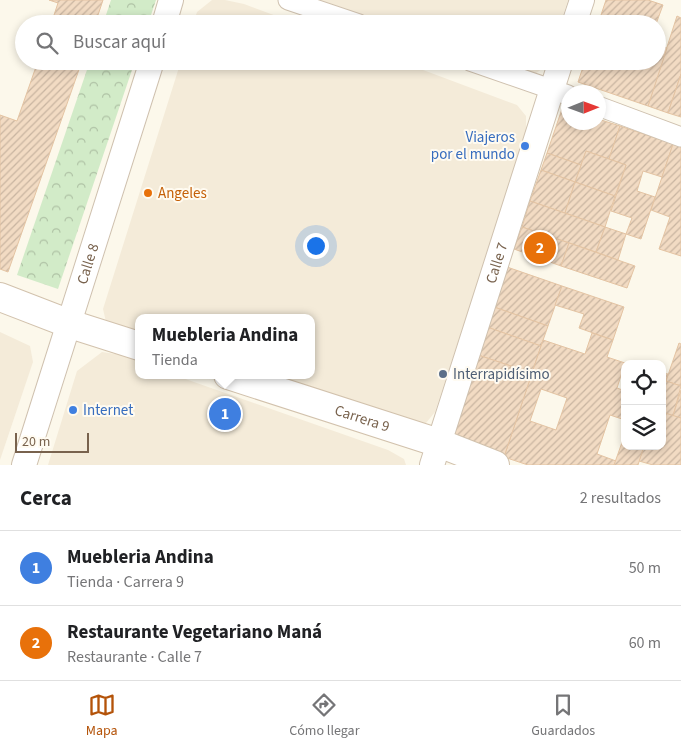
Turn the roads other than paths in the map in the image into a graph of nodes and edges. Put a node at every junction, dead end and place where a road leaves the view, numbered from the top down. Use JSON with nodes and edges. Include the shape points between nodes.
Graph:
{"nodes":[{"id":1,"x":171,"y":0,"type":"edge"},
{"id":2,"x":288,"y":0,"type":"edge"},
{"id":3,"x":582,"y":0,"type":"edge"},
{"id":4,"x":167,"y":15,"type":"edge"},
{"id":5,"x":332,"y":15,"type":"edge"},
{"id":6,"x":577,"y":15,"type":"edge"},
{"id":7,"x":149,"y":70,"type":"edge"},
{"id":8,"x":496,"y":70,"type":"edge"},
{"id":9,"x":561,"y":70,"type":"edge"},
{"id":10,"x":560,"y":92,"type":"edge"},
{"id":11,"x":606,"y":109,"type":"edge"},
{"id":12,"x":681,"y":136,"type":"edge"},
{"id":13,"x":0,"y":297,"type":"edge"},
{"id":14,"x":70,"y":324,"type":"junction"},
{"id":15,"x":135,"y":345,"type":"edge"},
{"id":16,"x":238,"y":379,"type":"edge"},
{"id":17,"x":435,"y":454,"type":"edge"},
{"id":18,"x":24,"y":465,"type":"edge"},
{"id":19,"x":495,"y":465,"type":"edge"}],
"edges":[{"from":1,"to":4,"type":"street"},
{"from":2,"to":5,"type":"street"},
{"from":3,"to":6,"type":"street"},
{"from":7,"to":14,"type":"street","name":"Calle 8"},
{"from":8,"to":10,"type":"street"},
{"from":9,"to":10,"type":"street","name":"Calle 7"},
{"from":10,"to":17,"type":"street","name":"Calle 7"},
{"from":11,"to":12,"type":"street"},
{"from":13,"to":14,"type":"main road"},
{"from":14,"to":15,"type":"main road"},
{"from":14,"to":18,"type":"street","name":"Calle 8"},
{"from":16,"to":17,"type":"main road","name":"Carrera 9"},
{"from":17,"to":19,"type":"main road","name":"Carrera 9"}]}
